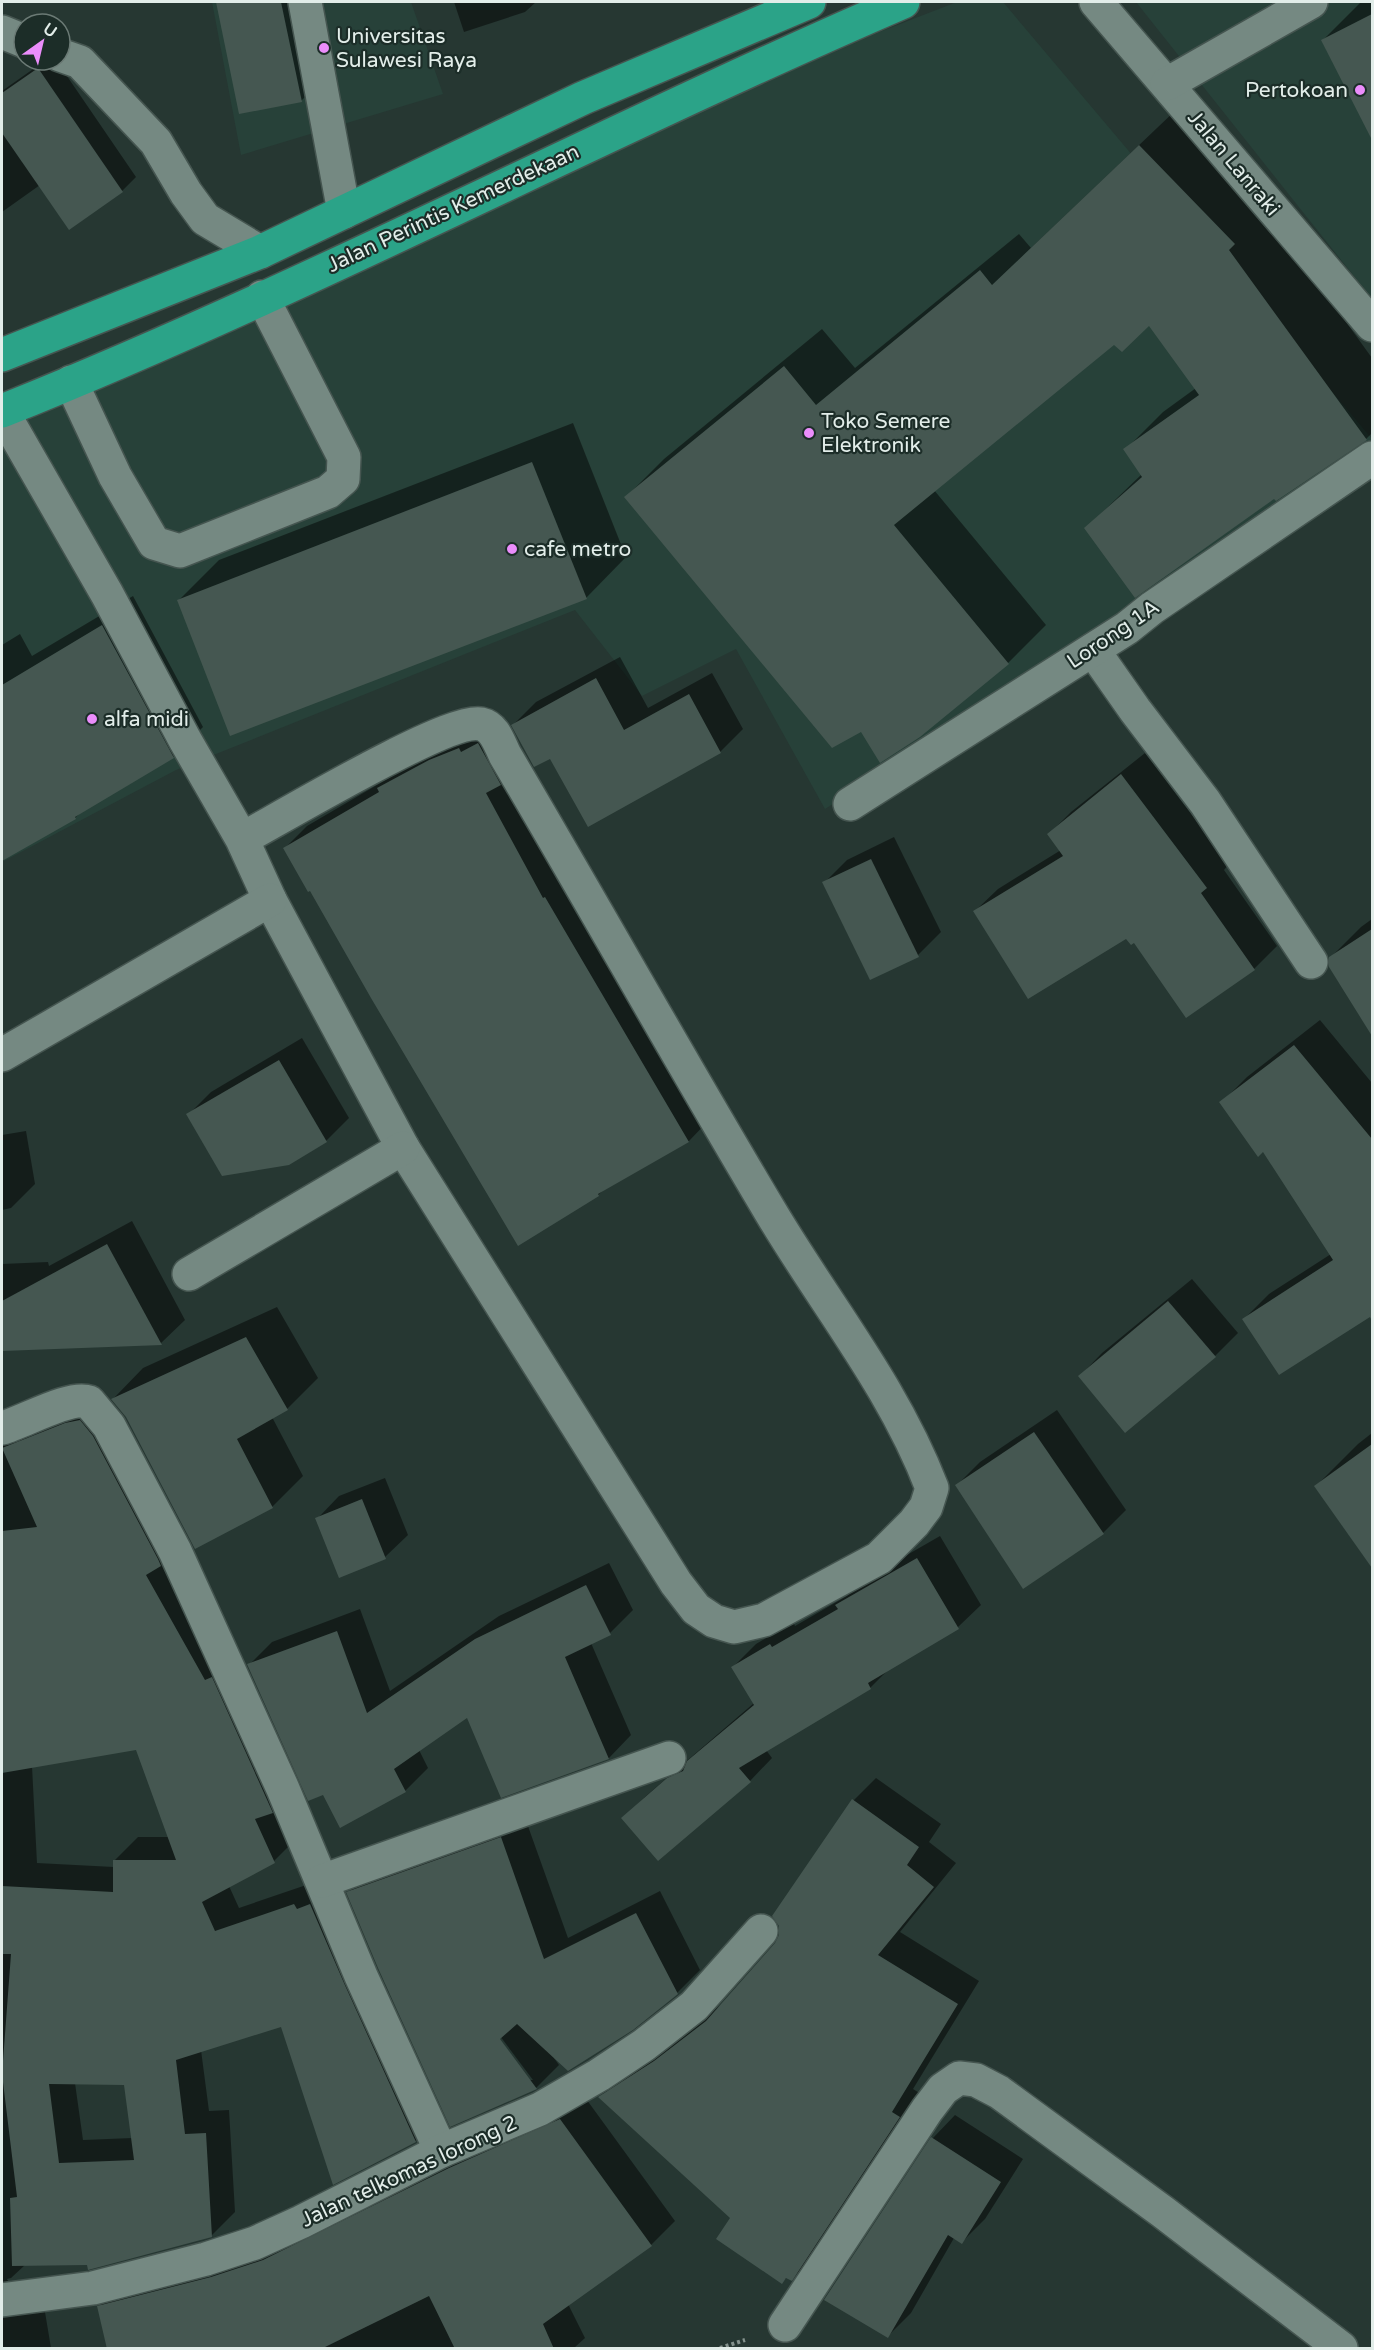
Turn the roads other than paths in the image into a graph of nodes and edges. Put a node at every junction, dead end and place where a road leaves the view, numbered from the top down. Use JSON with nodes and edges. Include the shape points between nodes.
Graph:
{"nodes":[{"id":1,"x":305,"y":2,"type":"edge"},
{"id":2,"x":808,"y":2,"type":"edge"},
{"id":3,"x":903,"y":2,"type":"edge"},
{"id":4,"x":1096,"y":2,"type":"edge"},
{"id":5,"x":1311,"y":2,"type":"edge"},
{"id":6,"x":72,"y":59,"type":"edge"},
{"id":7,"x":1167,"y":84,"type":"junction"},
{"id":8,"x":344,"y":212,"type":"junction"},
{"id":9,"x":260,"y":252,"type":"junction"},
{"id":10,"x":262,"y":297,"type":"junction"},
{"id":11,"x":1372,"y":326,"type":"edge"},
{"id":12,"x":2,"y":355,"type":"edge"},
{"id":13,"x":71,"y":382,"type":"junction"},
{"id":14,"x":2,"y":411,"type":"edge"},
{"id":15,"x":1372,"y":458,"type":"edge"},
{"id":16,"x":1093,"y":650,"type":"junction"},
{"id":17,"x":850,"y":804,"type":"dead end"},
{"id":18,"x":242,"y":839,"type":"junction"},
{"id":19,"x":270,"y":900,"type":"junction"},
{"id":20,"x":1311,"y":962,"type":"dead end"},
{"id":21,"x":2,"y":1056,"type":"edge"},
{"id":22,"x":403,"y":1148,"type":"junction"},
{"id":23,"x":189,"y":1274,"type":"dead end"},
{"id":24,"x":2,"y":1428,"type":"edge"},
{"id":25,"x":669,"y":1758,"type":"dead end"},
{"id":26,"x":322,"y":1881,"type":"junction"},
{"id":27,"x":761,"y":1931,"type":"dead end"},
{"id":28,"x":441,"y":2151,"type":"junction"},
{"id":29,"x":2,"y":2300,"type":"edge"},
{"id":30,"x":785,"y":2325,"type":"dead end"},
{"id":31,"x":1341,"y":2349,"type":"edge"}],
"edges":[{"from":1,"to":8,"type":"street"},
{"from":2,"to":8,"type":"highway","name":"Jalan Perintis Kemerdekaan","via":[[584,98]]},
{"from":3,"to":10,"type":"highway","name":"Jalan Perintis Kemerdekaan","via":[[645,117]]},
{"from":4,"to":7,"type":"street","name":"Jalan Lanraki"},
{"from":5,"to":7,"type":"street"},
{"from":6,"to":9,"type":"street","via":[[80,62],[156,142],[205,219]]},
{"from":7,"to":11,"type":"street","name":"Jalan Lanraki"},
{"from":8,"to":9,"type":"highway","name":"Jalan Perintis Kemerdekaan"},
{"from":9,"to":12,"type":"highway","name":"Jalan Perintis Kemerdekaan"},
{"from":10,"to":13,"type":"highway","name":"Jalan Perintis Kemerdekaan"},
{"from":10,"to":13,"type":"street","via":[[344,457],[343,479],[328,492],[180,551],[154,543],[115,476]]},
{"from":13,"to":14,"type":"highway","name":"Jalan Perintis Kemerdekaan"},
{"from":14,"to":18,"type":"street"},
{"from":15,"to":16,"type":"street","name":"Lorong 1A"},
{"from":16,"to":17,"type":"street","name":"Lorong 1A"},
{"from":16,"to":20,"type":"street","via":[[1205,802]]},
{"from":18,"to":19,"type":"street"},
{"from":18,"to":22,"type":"street","via":[[379,763],[450,730],[471,722],[493,730],[771,1213],[896,1407],[932,1488],[926,1507],[879,1558],[764,1620],[734,1627],[696,1609]]},
{"from":19,"to":21,"type":"street"},
{"from":19,"to":22,"type":"street"},
{"from":22,"to":23,"type":"street"},
{"from":24,"to":26,"type":"street","via":[[73,1400],[89,1402],[109,1426],[175,1551]]},
{"from":25,"to":26,"type":"street"},
{"from":26,"to":28,"type":"street"},
{"from":27,"to":28,"type":"street","name":"Jalan telkomas lorong 2","via":[[694,2006],[644,2045],[540,2109]]},
{"from":28,"to":29,"type":"street","name":"Jalan telkomas lorong 2","via":[[255,2243],[93,2288]]},
{"from":30,"to":31,"type":"street","via":[[927,2110],[943,2089],[959,2078],[976,2080],[999,2092]]}]}
